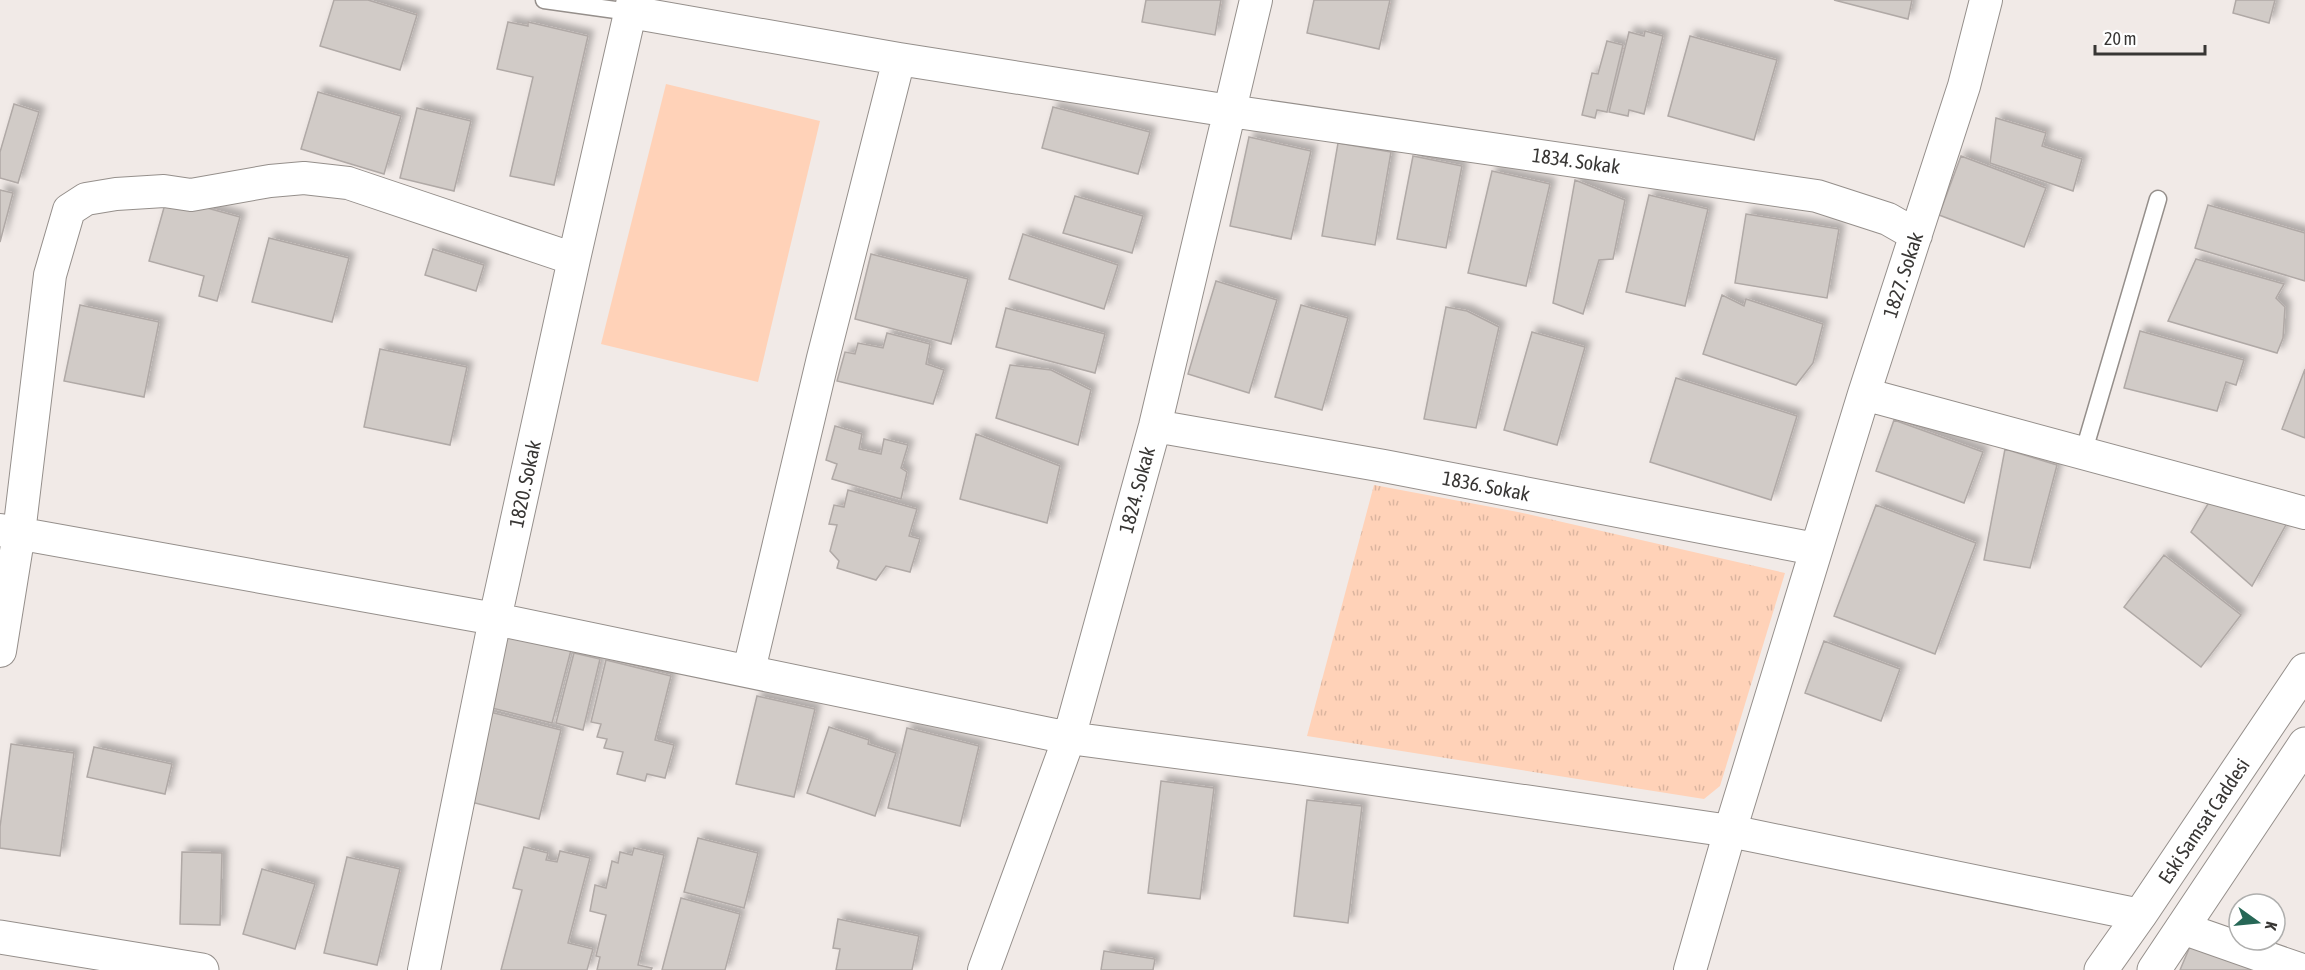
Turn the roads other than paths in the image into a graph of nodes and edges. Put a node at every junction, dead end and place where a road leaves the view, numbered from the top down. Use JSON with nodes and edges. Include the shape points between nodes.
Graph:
{"nodes":[{"id":1,"x":544,"y":0,"type":"edge"},
{"id":2,"x":1256,"y":0,"type":"edge"},
{"id":3,"x":1986,"y":0,"type":"edge"},
{"id":4,"x":632,"y":6,"type":"edge"},
{"id":5,"x":899,"y":60,"type":"junction"},
{"id":6,"x":1230,"y":111,"type":"junction"},
{"id":7,"x":2158,"y":199,"type":"dead end"},
{"id":8,"x":1917,"y":235,"type":"junction"},
{"id":9,"x":574,"y":259,"type":"junction"},
{"id":10,"x":1864,"y":394,"type":"junction"},
{"id":11,"x":1155,"y":426,"type":"junction"},
{"id":12,"x":2083,"y":454,"type":"junction"},
{"id":13,"x":2305,"y":513,"type":"edge"},
{"id":14,"x":10,"y":531,"type":"edge"},
{"id":15,"x":1815,"y":549,"type":"junction"},
{"id":16,"x":495,"y":619,"type":"junction"},
{"id":17,"x":0,"y":651,"type":"edge"},
{"id":18,"x":749,"y":670,"type":"junction"},
{"id":19,"x":2305,"y":670,"type":"edge"},
{"id":20,"x":1069,"y":738,"type":"junction"},
{"id":21,"x":2305,"y":744,"type":"edge"},
{"id":22,"x":1730,"y":831,"type":"junction"},
{"id":23,"x":2140,"y":915,"type":"junction"},
{"id":24,"x":2182,"y":928,"type":"junction"},
{"id":25,"x":0,"y":937,"type":"edge"},
{"id":26,"x":202,"y":970,"type":"edge"},
{"id":27,"x":424,"y":970,"type":"edge"},
{"id":28,"x":984,"y":970,"type":"edge"},
{"id":29,"x":1690,"y":970,"type":"edge"},
{"id":30,"x":2101,"y":970,"type":"edge"},
{"id":31,"x":2154,"y":970,"type":"edge"},
{"id":32,"x":2302,"y":970,"type":"edge"}],
"edges":[{"from":1,"to":4,"type":"lane"},
{"from":2,"to":6,"type":"street","name":"1824. Sokak"},
{"from":3,"to":8,"type":"street","name":"1827. Sokak","via":[[1964,86]]},
{"from":4,"to":5,"type":"street","name":"1834. Sokak"},
{"from":4,"to":9,"type":"street","name":"1820. Sokak"},
{"from":5,"to":6,"type":"street","name":"1834. Sokak"},
{"from":5,"to":18,"type":"street"},
{"from":6,"to":8,"type":"street","name":"1834. Sokak","via":[[1817,196],[1888,219]]},
{"from":6,"to":11,"type":"street","name":"1824. Sokak"},
{"from":7,"to":12,"type":"lane"},
{"from":8,"to":10,"type":"street","name":"1827. Sokak"},
{"from":9,"to":14,"type":"street","via":[[348,183],[304,178],[191,195],[164,191],[86,199],[69,210],[50,275]]},
{"from":9,"to":16,"type":"street","name":"1820. Sokak"},
{"from":10,"to":12,"type":"street"},
{"from":10,"to":15,"type":"street","name":"1827. Sokak"},
{"from":11,"to":15,"type":"street","name":"1836. Sokak"},
{"from":11,"to":20,"type":"street","name":"1824. Sokak"},
{"from":12,"to":13,"type":"street"},
{"from":14,"to":16,"type":"street"},
{"from":14,"to":17,"type":"street"},
{"from":15,"to":22,"type":"street","name":"1827. Sokak"},
{"from":16,"to":18,"type":"street"},
{"from":16,"to":27,"type":"street","name":"1820. Sokak"},
{"from":18,"to":20,"type":"street"},
{"from":19,"to":23,"type":"street","name":"Eski Samsat Caddesi"},
{"from":20,"to":22,"type":"street"},
{"from":20,"to":28,"type":"street","name":"1824. Sokak"},
{"from":21,"to":24,"type":"street","name":"Eski Samsat Caddesi"},
{"from":22,"to":23,"type":"street"},
{"from":22,"to":29,"type":"street","name":"1827. Sokak"},
{"from":23,"to":30,"type":"street","name":"Eski Samsat Caddesi"},
{"from":24,"to":31,"type":"street","name":"Eski Samsat Caddesi"},
{"from":24,"to":32,"type":"street"},
{"from":25,"to":26,"type":"street"}]}
